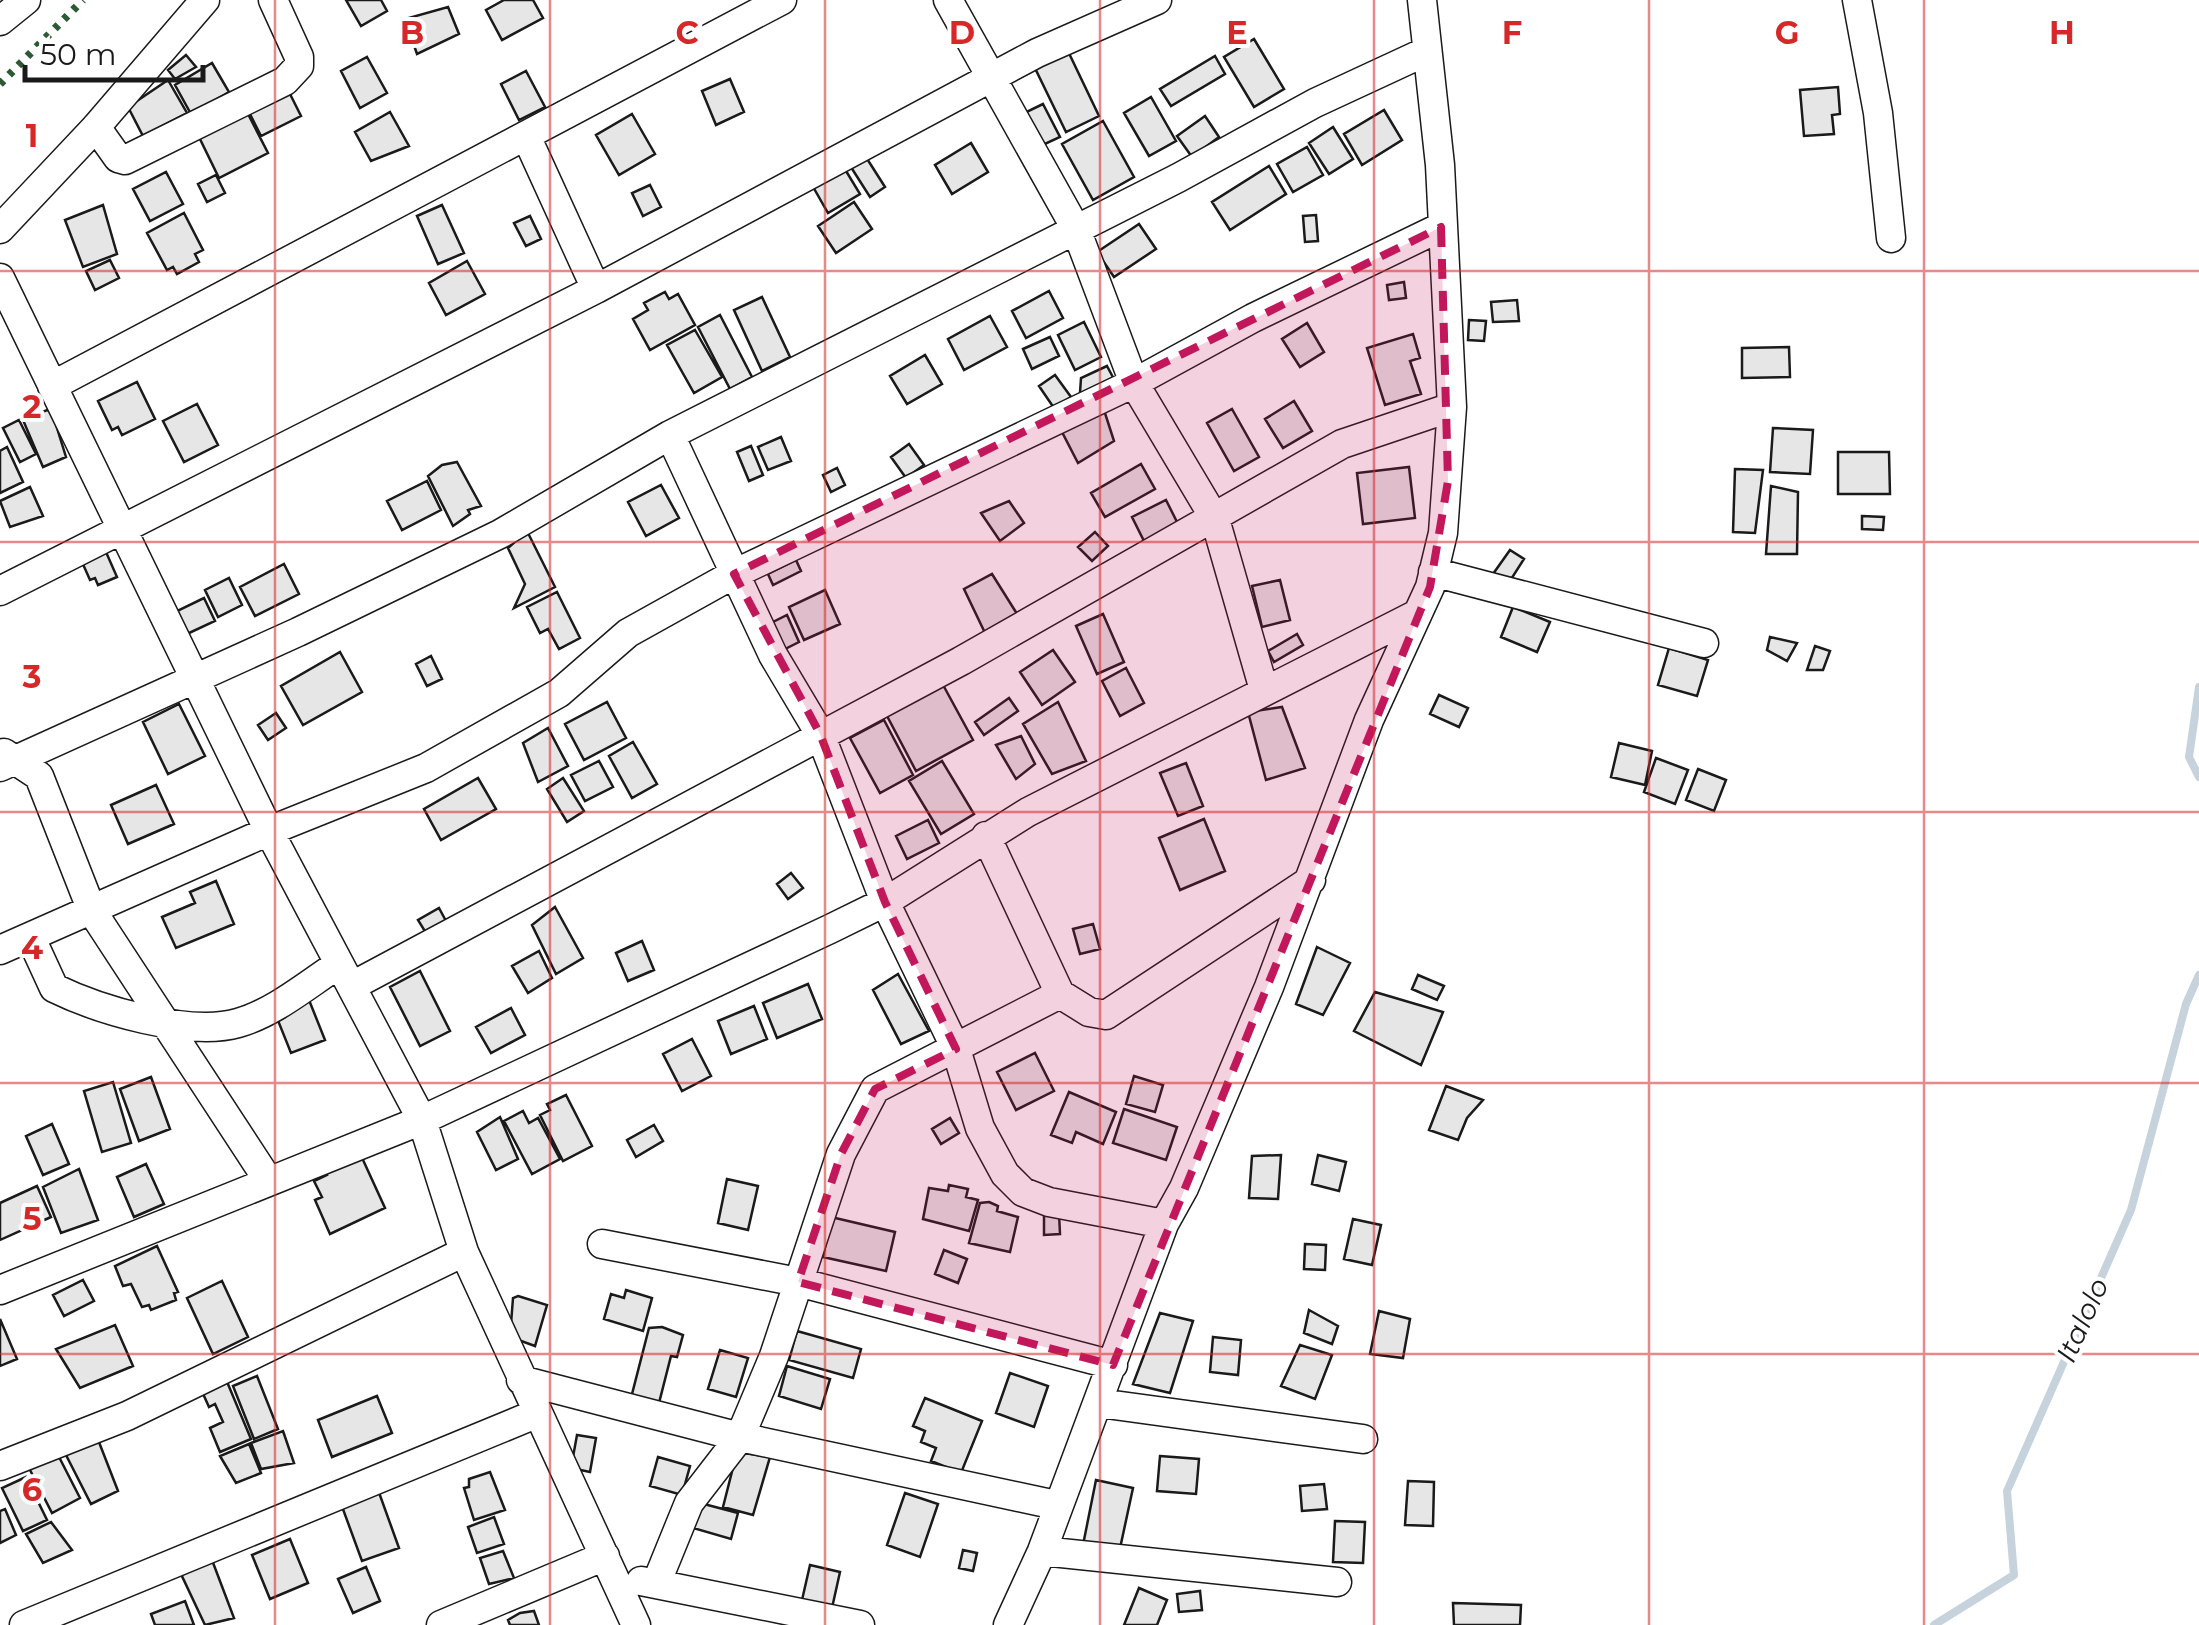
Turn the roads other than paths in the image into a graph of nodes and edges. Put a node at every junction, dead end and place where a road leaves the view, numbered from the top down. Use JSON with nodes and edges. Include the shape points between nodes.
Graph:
{"nodes":[{"id":1,"x":26,"y":0,"type":"edge"},
{"id":2,"x":205,"y":0,"type":"edge"},
{"id":3,"x":273,"y":0,"type":"edge"},
{"id":4,"x":782,"y":0,"type":"edge"},
{"id":5,"x":948,"y":0,"type":"edge"},
{"id":6,"x":1157,"y":0,"type":"edge"},
{"id":7,"x":1422,"y":0,"type":"edge"},
{"id":8,"x":1857,"y":0,"type":"edge"},
{"id":9,"x":0,"y":22,"type":"edge"},
{"id":10,"x":1425,"y":52,"type":"junction"},
{"id":11,"x":993,"y":78,"type":"junction"},
{"id":12,"x":96,"y":127,"type":"junction"},
{"id":13,"x":527,"y":138,"type":"junction"},
{"id":14,"x":1441,"y":227,"type":"junction"},
{"id":15,"x":0,"y":229,"type":"edge"},
{"id":16,"x":1076,"y":229,"type":"junction"},
{"id":17,"x":1891,"y":238,"type":"dead end"},
{"id":18,"x":0,"y":278,"type":"edge"},
{"id":19,"x":596,"y":289,"type":"junction"},
{"id":20,"x":1134,"y":383,"type":"junction"},
{"id":21,"x":52,"y":386,"type":"junction"},
{"id":22,"x":1452,"y":407,"type":"junction"},
{"id":23,"x":670,"y":435,"type":"junction"},
{"id":24,"x":1216,"y":518,"type":"junction"},
{"id":25,"x":125,"y":530,"type":"junction"},
{"id":26,"x":1433,"y":572,"type":"junction"},
{"id":27,"x":734,"y":574,"type":"junction"},
{"id":28,"x":0,"y":591,"type":"edge"},
{"id":29,"x":1417,"y":614,"type":"junction"},
{"id":30,"x":1704,"y":643,"type":"dead end"},
{"id":31,"x":198,"y":677,"type":"junction"},
{"id":32,"x":1264,"y":690,"type":"junction"},
{"id":33,"x":820,"y":734,"type":"junction"},
{"id":34,"x":4,"y":759,"type":"edge"},
{"id":35,"x":269,"y":831,"type":"junction"},
{"id":36,"x":986,"y":836,"type":"junction"},
{"id":37,"x":1310,"y":880,"type":"junction"},
{"id":38,"x":885,"y":902,"type":"junction"},
{"id":39,"x":92,"y":910,"type":"junction"},
{"id":40,"x":31,"y":938,"type":"junction"},
{"id":41,"x":0,"y":950,"type":"edge"},
{"id":42,"x":346,"y":975,"type":"junction"},
{"id":43,"x":1060,"y":994,"type":"junction"},
{"id":44,"x":167,"y":1022,"type":"junction"},
{"id":45,"x":956,"y":1049,"type":"junction"},
{"id":46,"x":422,"y":1120,"type":"junction"},
{"id":47,"x":268,"y":1180,"type":"junction"},
{"id":48,"x":1164,"y":1224,"type":"junction"},
{"id":49,"x":602,"y":1244,"type":"dead end"},
{"id":50,"x":464,"y":1252,"type":"junction"},
{"id":51,"x":798,"y":1282,"type":"junction"},
{"id":52,"x":0,"y":1290,"type":"edge"},
{"id":53,"x":1113,"y":1365,"type":"junction"},
{"id":54,"x":521,"y":1380,"type":"junction"},
{"id":55,"x":1099,"y":1402,"type":"junction"},
{"id":56,"x":538,"y":1413,"type":"junction"},
{"id":57,"x":740,"y":1437,"type":"junction"},
{"id":58,"x":1363,"y":1439,"type":"dead end"},
{"id":59,"x":0,"y":1466,"type":"edge"},
{"id":60,"x":1056,"y":1506,"type":"junction"},
{"id":61,"x":1042,"y":1550,"type":"junction"},
{"id":62,"x":610,"y":1566,"type":"junction"},
{"id":63,"x":1338,"y":1582,"type":"dead end"},
{"id":64,"x":656,"y":1584,"type":"junction"},
{"id":65,"x":24,"y":1625,"type":"edge"},
{"id":66,"x":441,"y":1625,"type":"edge"},
{"id":67,"x":636,"y":1625,"type":"edge"},
{"id":68,"x":860,"y":1625,"type":"edge"},
{"id":69,"x":1008,"y":1625,"type":"edge"}],
"edges":[{"from":1,"to":9,"type":"street"},
{"from":2,"to":12,"type":"street"},
{"from":3,"to":12,"type":"street","via":[[299,57],[284,80],[125,160]]},
{"from":4,"to":13,"type":"street"},
{"from":5,"to":11,"type":"street"},
{"from":6,"to":11,"type":"street"},
{"from":7,"to":10,"type":"street"},
{"from":8,"to":17,"type":"street"},
{"from":10,"to":14,"type":"street"},
{"from":10,"to":16,"type":"street","via":[[1315,102]]},
{"from":11,"to":16,"type":"street"},
{"from":11,"to":19,"type":"street"},
{"from":12,"to":15,"type":"street"},
{"from":13,"to":19,"type":"street"},
{"from":13,"to":21,"type":"street"},
{"from":14,"to":20,"type":"street"},
{"from":14,"to":22,"type":"street"},
{"from":16,"to":20,"type":"street"},
{"from":16,"to":23,"type":"street"},
{"from":18,"to":21,"type":"street"},
{"from":19,"to":25,"type":"street"},
{"from":20,"to":24,"type":"street"},
{"from":20,"to":27,"type":"street"},
{"from":21,"to":25,"type":"street"},
{"from":22,"to":24,"type":"street","via":[[1342,444]]},
{"from":22,"to":26,"type":"street","via":[[1443,533]]},
{"from":23,"to":27,"type":"street"},
{"from":23,"to":31,"type":"street","via":[[500,534]]},
{"from":24,"to":32,"type":"street"},
{"from":24,"to":33,"type":"street"},
{"from":25,"to":28,"type":"street"},
{"from":25,"to":31,"type":"street"},
{"from":26,"to":29,"type":"street"},
{"from":26,"to":30,"type":"street"},
{"from":27,"to":33,"type":"street"},
{"from":27,"to":35,"type":"street","via":[[628,632],[559,693],[426,768]]},
{"from":29,"to":32,"type":"street"},
{"from":29,"to":37,"type":"street"},
{"from":31,"to":34,"type":"street"},
{"from":31,"to":35,"type":"street"},
{"from":32,"to":36,"type":"street"},
{"from":33,"to":38,"type":"street"},
{"from":33,"to":42,"type":"street","via":[[639,836]]},
{"from":34,"to":39,"type":"street","via":[[38,776]]},
{"from":35,"to":39,"type":"street"},
{"from":35,"to":42,"type":"street"},
{"from":36,"to":38,"type":"street"},
{"from":36,"to":43,"type":"street"},
{"from":37,"to":43,"type":"street","via":[[1106,1015]]},
{"from":37,"to":48,"type":"street"},
{"from":38,"to":45,"type":"street"},
{"from":38,"to":46,"type":"street"},
{"from":39,"to":40,"type":"street"},
{"from":39,"to":44,"type":"street"},
{"from":40,"to":41,"type":"street"},
{"from":40,"to":44,"type":"street","via":[[54,988]]},
{"from":42,"to":44,"type":"street","via":[[237,1023]]},
{"from":42,"to":46,"type":"street"},
{"from":43,"to":45,"type":"street"},
{"from":44,"to":47,"type":"street"},
{"from":45,"to":48,"type":"street","via":[[986,1141],[1024,1192],[1081,1211]]},
{"from":45,"to":51,"type":"street","via":[[875,1090],[841,1154]]},
{"from":46,"to":47,"type":"street"},
{"from":46,"to":50,"type":"street"},
{"from":47,"to":52,"type":"street"},
{"from":48,"to":53,"type":"street"},
{"from":49,"to":51,"type":"street"},
{"from":50,"to":54,"type":"street"},
{"from":50,"to":59,"type":"street","via":[[127,1416]]},
{"from":51,"to":53,"type":"street"},
{"from":51,"to":57,"type":"street"},
{"from":53,"to":55,"type":"street"},
{"from":54,"to":56,"type":"street"},
{"from":54,"to":57,"type":"street"},
{"from":55,"to":58,"type":"street"},
{"from":55,"to":60,"type":"street"},
{"from":56,"to":62,"type":"street"},
{"from":56,"to":65,"type":"street"},
{"from":57,"to":60,"type":"street"},
{"from":57,"to":64,"type":"street","via":[[690,1503]]},
{"from":60,"to":61,"type":"street"},
{"from":61,"to":63,"type":"street"},
{"from":61,"to":69,"type":"street"},
{"from":62,"to":64,"type":"street"},
{"from":62,"to":66,"type":"street"},
{"from":62,"to":67,"type":"street"},
{"from":64,"to":68,"type":"street"}]}
